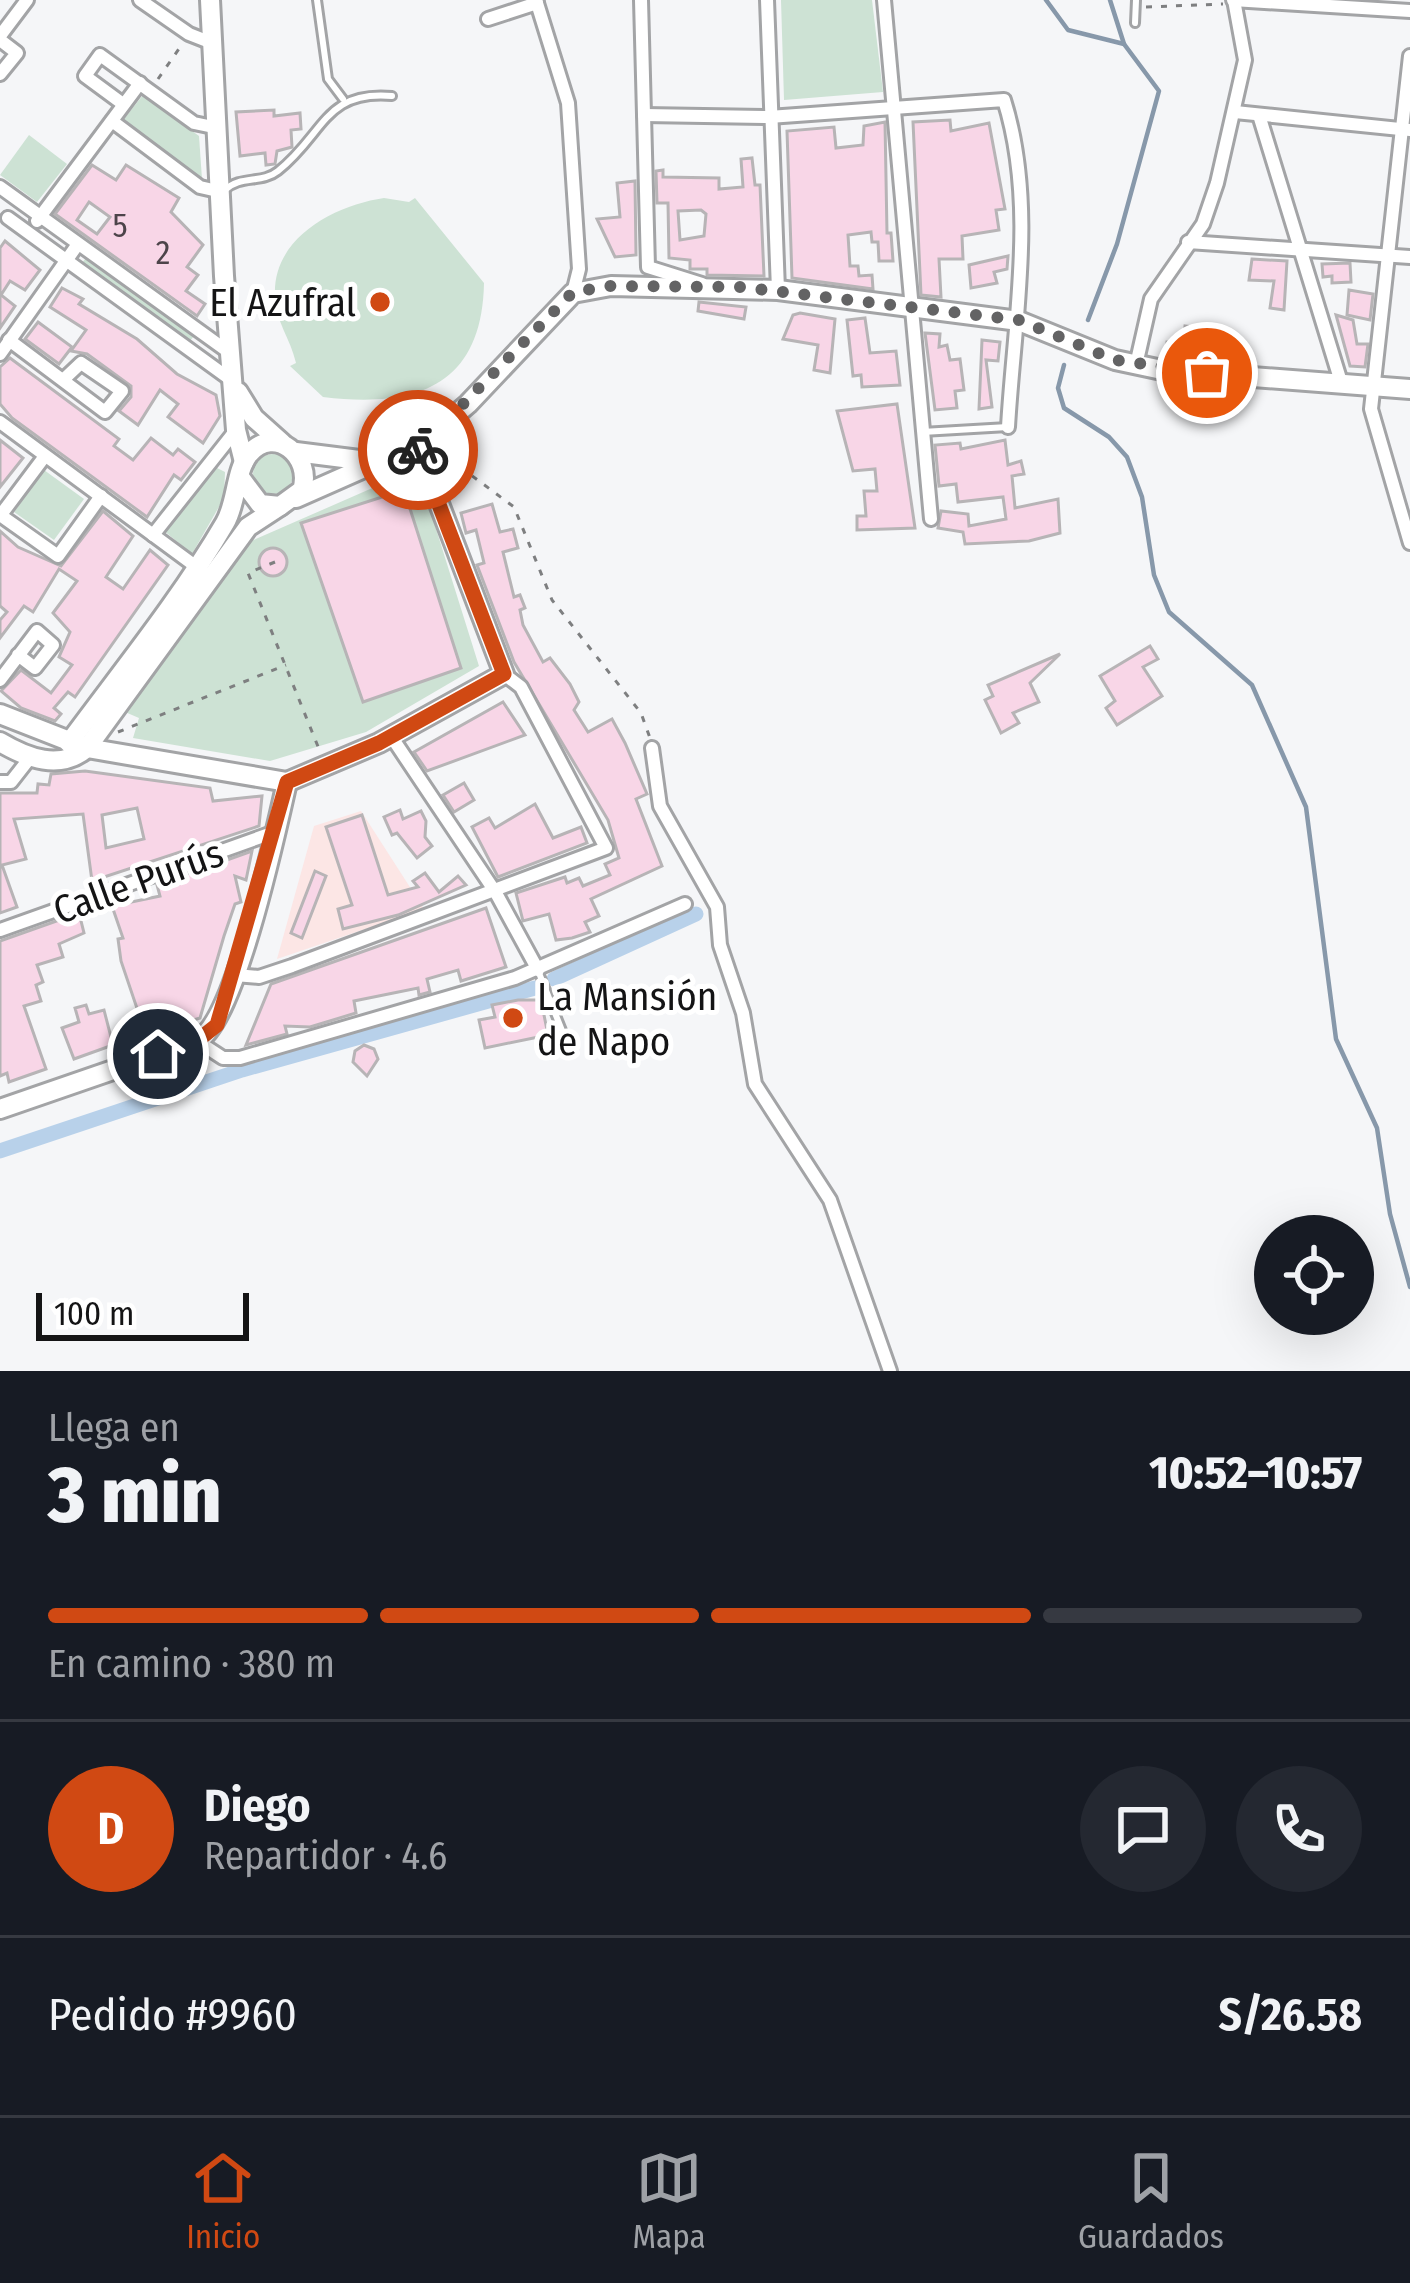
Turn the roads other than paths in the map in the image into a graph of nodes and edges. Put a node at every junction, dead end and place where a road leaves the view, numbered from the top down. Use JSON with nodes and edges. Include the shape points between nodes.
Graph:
{"nodes":[{"id":1,"x":140,"y":0,"type":"edge"},
{"id":2,"x":210,"y":0,"type":"edge"},
{"id":3,"x":317,"y":0,"type":"edge"},
{"id":4,"x":641,"y":0,"type":"edge"},
{"id":5,"x":767,"y":0,"type":"edge"},
{"id":6,"x":884,"y":0,"type":"edge"},
{"id":7,"x":1139,"y":0,"type":"edge"},
{"id":8,"x":25,"y":1,"type":"edge"},
{"id":9,"x":537,"y":1,"type":"edge"},
{"id":10,"x":1231,"y":1,"type":"edge"},
{"id":11,"x":1410,"y":10,"type":"edge"},
{"id":12,"x":488,"y":19,"type":"dead end"},
{"id":13,"x":1135,"y":23,"type":"dead end"},
{"id":14,"x":0,"y":38,"type":"edge"},
{"id":15,"x":212,"y":43,"type":"junction"},
{"id":16,"x":1410,"y":56,"type":"edge"},
{"id":17,"x":0,"y":74,"type":"edge"},
{"id":18,"x":145,"y":87,"type":"junction"},
{"id":19,"x":392,"y":96,"type":"dead end"},
{"id":20,"x":343,"y":99,"type":"junction"},
{"id":21,"x":123,"y":104,"type":"junction"},
{"id":22,"x":895,"y":106,"type":"junction"},
{"id":23,"x":1235,"y":112,"type":"junction"},
{"id":24,"x":644,"y":115,"type":"junction"},
{"id":25,"x":1258,"y":115,"type":"junction"},
{"id":26,"x":769,"y":117,"type":"junction"},
{"id":27,"x":112,"y":121,"type":"junction"},
{"id":28,"x":218,"y":128,"type":"junction"},
{"id":29,"x":1406,"y":130,"type":"edge"},
{"id":30,"x":0,"y":187,"type":"edge"},
{"id":31,"x":222,"y":192,"type":"junction"},
{"id":32,"x":21,"y":202,"type":"junction"},
{"id":33,"x":40,"y":216,"type":"junction"},
{"id":34,"x":4,"y":224,"type":"edge"},
{"id":35,"x":28,"y":233,"type":"junction"},
{"id":36,"x":1188,"y":242,"type":"junction"},
{"id":37,"x":78,"y":244,"type":"junction"},
{"id":38,"x":1300,"y":247,"type":"junction"},
{"id":39,"x":1388,"y":255,"type":"junction"},
{"id":40,"x":1410,"y":257,"type":"edge"},
{"id":41,"x":65,"y":261,"type":"junction"},
{"id":42,"x":702,"y":284,"type":"junction"},
{"id":43,"x":778,"y":290,"type":"junction"},
{"id":44,"x":573,"y":292,"type":"junction"},
{"id":45,"x":910,"y":307,"type":"junction"},
{"id":46,"x":1019,"y":320,"type":"junction"},
{"id":47,"x":9,"y":340,"type":"junction"},
{"id":48,"x":0,"y":353,"type":"edge"},
{"id":49,"x":231,"y":354,"type":"junction"},
{"id":50,"x":1136,"y":365,"type":"junction"},
{"id":51,"x":63,"y":380,"type":"junction"},
{"id":52,"x":235,"y":382,"type":"junction"},
{"id":53,"x":1341,"y":382,"type":"junction"},
{"id":54,"x":1374,"y":386,"type":"junction"},
{"id":55,"x":1410,"y":388,"type":"edge"},
{"id":56,"x":0,"y":422,"type":"edge"},
{"id":57,"x":1008,"y":427,"type":"joint"},
{"id":58,"x":236,"y":430,"type":"junction"},
{"id":59,"x":921,"y":432,"type":"junction"},
{"id":60,"x":421,"y":443,"type":"junction"},
{"id":61,"x":289,"y":448,"type":"junction"},
{"id":62,"x":45,"y":456,"type":"junction"},
{"id":63,"x":380,"y":462,"type":"junction"},
{"id":64,"x":243,"y":471,"type":"junction"},
{"id":65,"x":100,"y":496,"type":"junction"},
{"id":66,"x":288,"y":502,"type":"junction"},
{"id":67,"x":0,"y":515,"type":"edge"},
{"id":68,"x":931,"y":519,"type":"dead end"},
{"id":69,"x":153,"y":535,"type":"junction"},
{"id":70,"x":1410,"y":543,"type":"edge"},
{"id":71,"x":203,"y":572,"type":"junction"},
{"id":72,"x":18,"y":655,"type":"junction"},
{"id":73,"x":497,"y":679,"type":"junction"},
{"id":74,"x":0,"y":680,"type":"edge"},
{"id":75,"x":0,"y":715,"type":"edge"},
{"id":76,"x":109,"y":730,"type":"junction"},
{"id":77,"x":391,"y":736,"type":"junction"},
{"id":78,"x":0,"y":742,"type":"edge"},
{"id":79,"x":68,"y":742,"type":"junction"},
{"id":80,"x":652,"y":748,"type":"road end"},
{"id":81,"x":122,"y":755,"type":"junction"},
{"id":82,"x":29,"y":759,"type":"junction"},
{"id":83,"x":0,"y":782,"type":"edge"},
{"id":84,"x":287,"y":782,"type":"junction"},
{"id":85,"x":275,"y":832,"type":"junction"},
{"id":86,"x":496,"y":892,"type":"junction"},
{"id":87,"x":685,"y":904,"type":"dead end"},
{"id":88,"x":0,"y":930,"type":"edge"},
{"id":89,"x":538,"y":970,"type":"junction"},
{"id":90,"x":235,"y":975,"type":"junction"},
{"id":91,"x":565,"y":1038,"type":"dead end"},
{"id":92,"x":197,"y":1041,"type":"junction"},
{"id":93,"x":0,"y":1108,"type":"edge"},
{"id":94,"x":890,"y":1371,"type":"edge"}],
"edges":[{"from":1,"to":15,"type":"street"},
{"from":2,"to":15,"type":"street"},
{"from":3,"to":20,"type":"lane","via":[[328,80]]},
{"from":4,"to":24,"type":"street"},
{"from":5,"to":26,"type":"street"},
{"from":6,"to":22,"type":"street"},
{"from":7,"to":13,"type":"lane"},
{"from":8,"to":14,"type":"street"},
{"from":9,"to":12,"type":"street"},
{"from":9,"to":44,"type":"street","via":[[568,103],[579,269]]},
{"from":10,"to":11,"type":"street"},
{"from":10,"to":23,"type":"street","via":[[1245,60]]},
{"from":14,"to":17,"type":"street","via":[[17,53]]},
{"from":15,"to":28,"type":"street"},
{"from":16,"to":29,"type":"street"},
{"from":18,"to":21,"type":"street"},
{"from":18,"to":21,"type":"street","via":[[100,55],[85,76]]},
{"from":18,"to":28,"type":"street","via":[[194,123]]},
{"from":19,"to":20,"type":"lane"},
{"from":20,"to":31,"type":"lane","via":[[275,174],[235,180]]},
{"from":21,"to":27,"type":"street"},
{"from":22,"to":26,"type":"street"},
{"from":22,"to":45,"type":"street"},
{"from":22,"to":46,"type":"street","via":[[1000,97],[1006,104]]},
{"from":23,"to":25,"type":"street"},
{"from":23,"to":36,"type":"street","via":[[1203,224]]},
{"from":24,"to":26,"type":"street"},
{"from":24,"to":42,"type":"street","via":[[648,267]]},
{"from":25,"to":29,"type":"street"},
{"from":25,"to":38,"type":"street"},
{"from":26,"to":43,"type":"street"},
{"from":27,"to":31,"type":"street","via":[[200,187]]},
{"from":27,"to":33,"type":"street"},
{"from":28,"to":31,"type":"street"},
{"from":29,"to":39,"type":"street"},
{"from":30,"to":32,"type":"street"},
{"from":31,"to":49,"type":"street"},
{"from":32,"to":33,"type":"street"},
{"from":32,"to":34,"type":"street"},
{"from":33,"to":35,"type":"street"},
{"from":33,"to":37,"type":"street"},
{"from":34,"to":35,"type":"street"},
{"from":35,"to":41,"type":"street"},
{"from":36,"to":38,"type":"street"},
{"from":36,"to":50,"type":"street","via":[[1151,299]]},
{"from":37,"to":41,"type":"street"},
{"from":37,"to":49,"type":"street"},
{"from":38,"to":39,"type":"street"},
{"from":38,"to":53,"type":"street"},
{"from":39,"to":40,"type":"street"},
{"from":39,"to":54,"type":"street"},
{"from":41,"to":47,"type":"street"},
{"from":41,"to":52,"type":"street"},
{"from":42,"to":43,"type":"street"},
{"from":42,"to":44,"type":"street"},
{"from":43,"to":45,"type":"street"},
{"from":44,"to":60,"type":"street"},
{"from":45,"to":46,"type":"street"},
{"from":45,"to":59,"type":"street"},
{"from":46,"to":50,"type":"street"},
{"from":46,"to":57,"type":"street"},
{"from":47,"to":48,"type":"street"},
{"from":47,"to":51,"type":"street"},
{"from":49,"to":52,"type":"street"},
{"from":50,"to":53,"type":"street"},
{"from":51,"to":51,"type":"street","via":[[104,412],[122,391],[82,363]]},
{"from":52,"to":58,"type":"street"},
{"from":52,"to":61,"type":"street","via":[[243,404]]},
{"from":53,"to":54,"type":"street"},
{"from":54,"to":55,"type":"street"},
{"from":54,"to":70,"type":"street","via":[[1372,422]]},
{"from":56,"to":62,"type":"street"},
{"from":57,"to":59,"type":"lane"},
{"from":58,"to":64,"type":"street"},
{"from":58,"to":69,"type":"street"},
{"from":59,"to":68,"type":"street"},
{"from":60,"to":63,"type":"street"},
{"from":60,"to":73,"type":"street"},
{"from":61,"to":63,"type":"street"},
{"from":61,"to":64,"type":"street","via":[[255,448]]},
{"from":61,"to":66,"type":"street","via":[[305,480]]},
{"from":62,"to":65,"type":"street"},
{"from":62,"to":67,"type":"street"},
{"from":63,"to":66,"type":"street"},
{"from":64,"to":66,"type":"street","via":[[260,504]]},
{"from":64,"to":71,"type":"street"},
{"from":65,"to":67,"type":"street","via":[[58,556]]},
{"from":65,"to":69,"type":"street"},
{"from":66,"to":71,"type":"street","via":[[248,527]]},
{"from":69,"to":71,"type":"street"},
{"from":71,"to":76,"type":"street"},
{"from":71,"to":79,"type":"street"},
{"from":72,"to":72,"type":"street","via":[[37,631],[53,645],[35,668]]},
{"from":72,"to":74,"type":"street"},
{"from":73,"to":77,"type":"street"},
{"from":73,"to":86,"type":"street","via":[[520,687],[606,848]]},
{"from":75,"to":79,"type":"street"},
{"from":76,"to":79,"type":"street"},
{"from":76,"to":81,"type":"street","via":[[104,740]]},
{"from":77,"to":84,"type":"street"},
{"from":77,"to":86,"type":"street"},
{"from":78,"to":82,"type":"street"},
{"from":79,"to":81,"type":"street"},
{"from":79,"to":82,"type":"street"},
{"from":79,"to":82,"type":"street","via":[[76,757]]},
{"from":80,"to":94,"type":"street","via":[[660,806],[717,907],[755,1084],[830,1200]]},
{"from":81,"to":84,"type":"street"},
{"from":82,"to":83,"type":"street","via":[[11,782]]},
{"from":84,"to":85,"type":"street"},
{"from":85,"to":88,"type":"street","name":"Calle Purús"},
{"from":85,"to":90,"type":"street"},
{"from":86,"to":89,"type":"street"},
{"from":86,"to":90,"type":"street","via":[[259,977]]},
{"from":87,"to":89,"type":"street"},
{"from":89,"to":91,"type":"lane"},
{"from":89,"to":92,"type":"street","via":[[240,1058],[223,1058]]},
{"from":90,"to":92,"type":"street","via":[[217,1025]]},
{"from":92,"to":93,"type":"street"}]}
